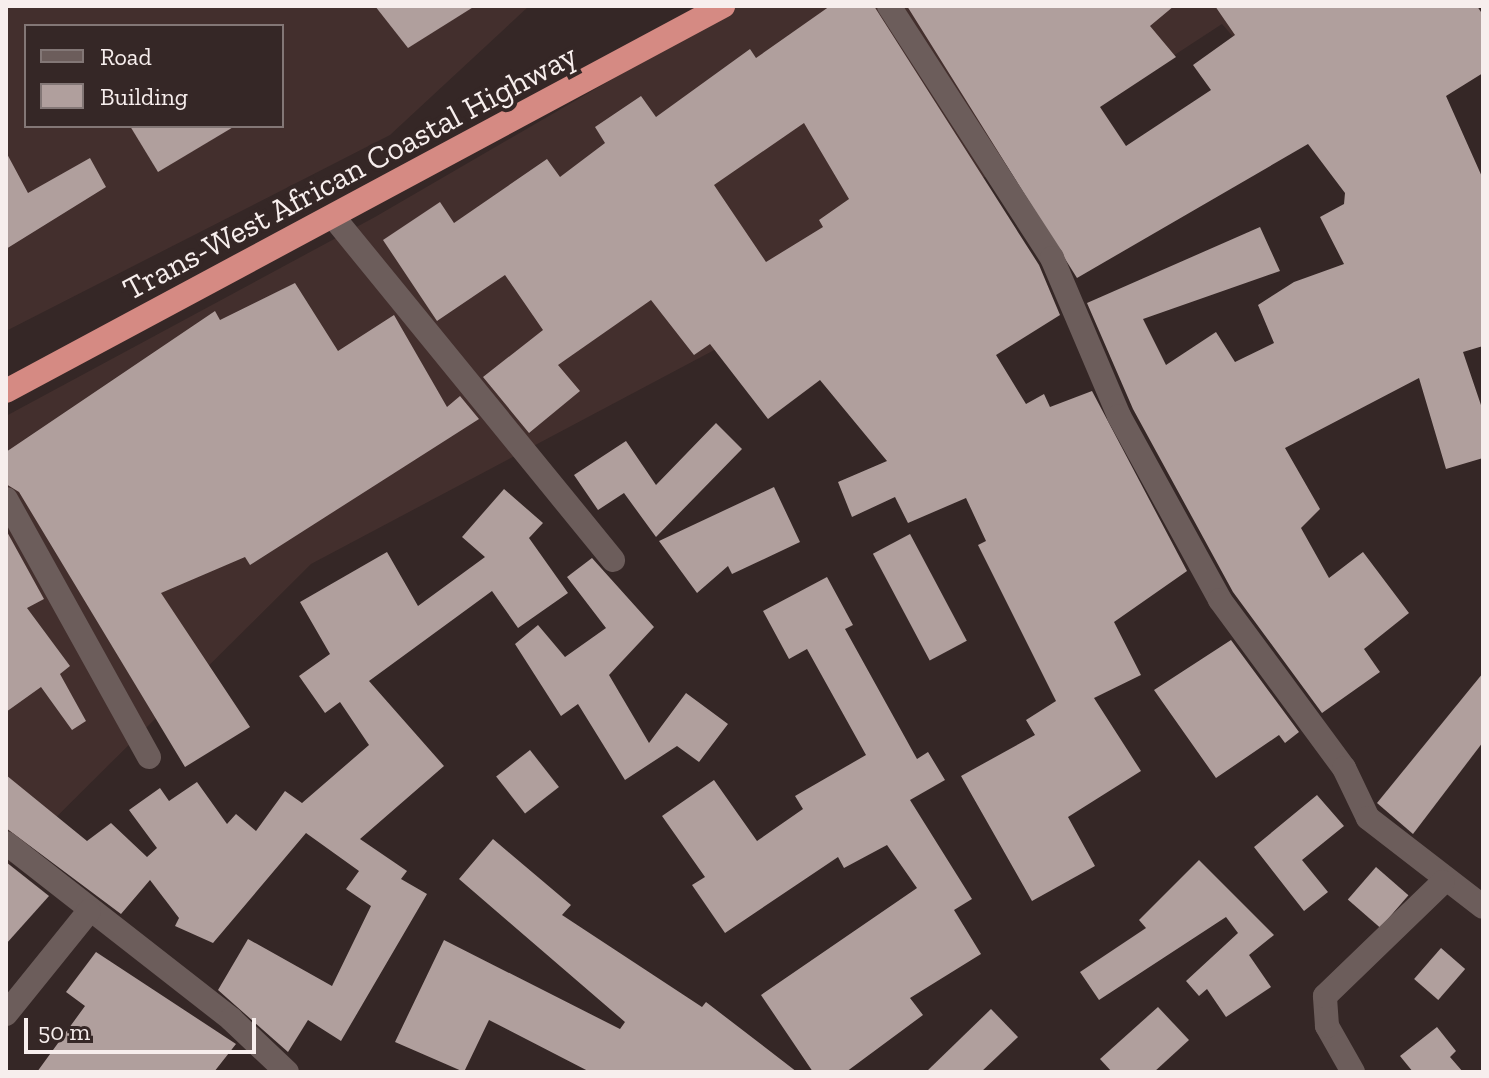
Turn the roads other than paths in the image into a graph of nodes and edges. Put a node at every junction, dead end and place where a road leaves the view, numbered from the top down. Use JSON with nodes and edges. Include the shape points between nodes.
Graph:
{"nodes":[{"id":1,"x":723,"y":6,"type":"edge"},
{"id":2,"x":889,"y":6,"type":"edge"},
{"id":3,"x":335,"y":219,"type":"junction"},
{"id":4,"x":6,"y":391,"type":"edge"},
{"id":5,"x":6,"y":499,"type":"edge"},
{"id":6,"x":613,"y":560,"type":"dead end"},
{"id":7,"x":149,"y":757,"type":"dead end"},
{"id":8,"x":6,"y":843,"type":"edge"},
{"id":9,"x":1443,"y":882,"type":"junction"},
{"id":10,"x":1483,"y":907,"type":"edge"},
{"id":11,"x":89,"y":911,"type":"junction"},
{"id":12,"x":6,"y":1014,"type":"edge"},
{"id":13,"x":287,"y":1072,"type":"edge"},
{"id":14,"x":1353,"y":1072,"type":"edge"}],
"edges":[{"from":1,"to":3,"type":"highway","name":"Trans-West African Coastal Highway"},
{"from":2,"to":9,"type":"street","via":[[1052,258],[1119,416],[1220,600],[1344,768],[1368,818]]},
{"from":3,"to":4,"type":"highway","name":"Trans-West African Coastal Highway"},
{"from":3,"to":6,"type":"street"},
{"from":5,"to":7,"type":"street"},
{"from":8,"to":11,"type":"street"},
{"from":9,"to":10,"type":"street"},
{"from":9,"to":14,"type":"street","via":[[1325,996],[1327,1026]]},
{"from":11,"to":12,"type":"street"},
{"from":11,"to":13,"type":"street","via":[[231,1019]]}]}
